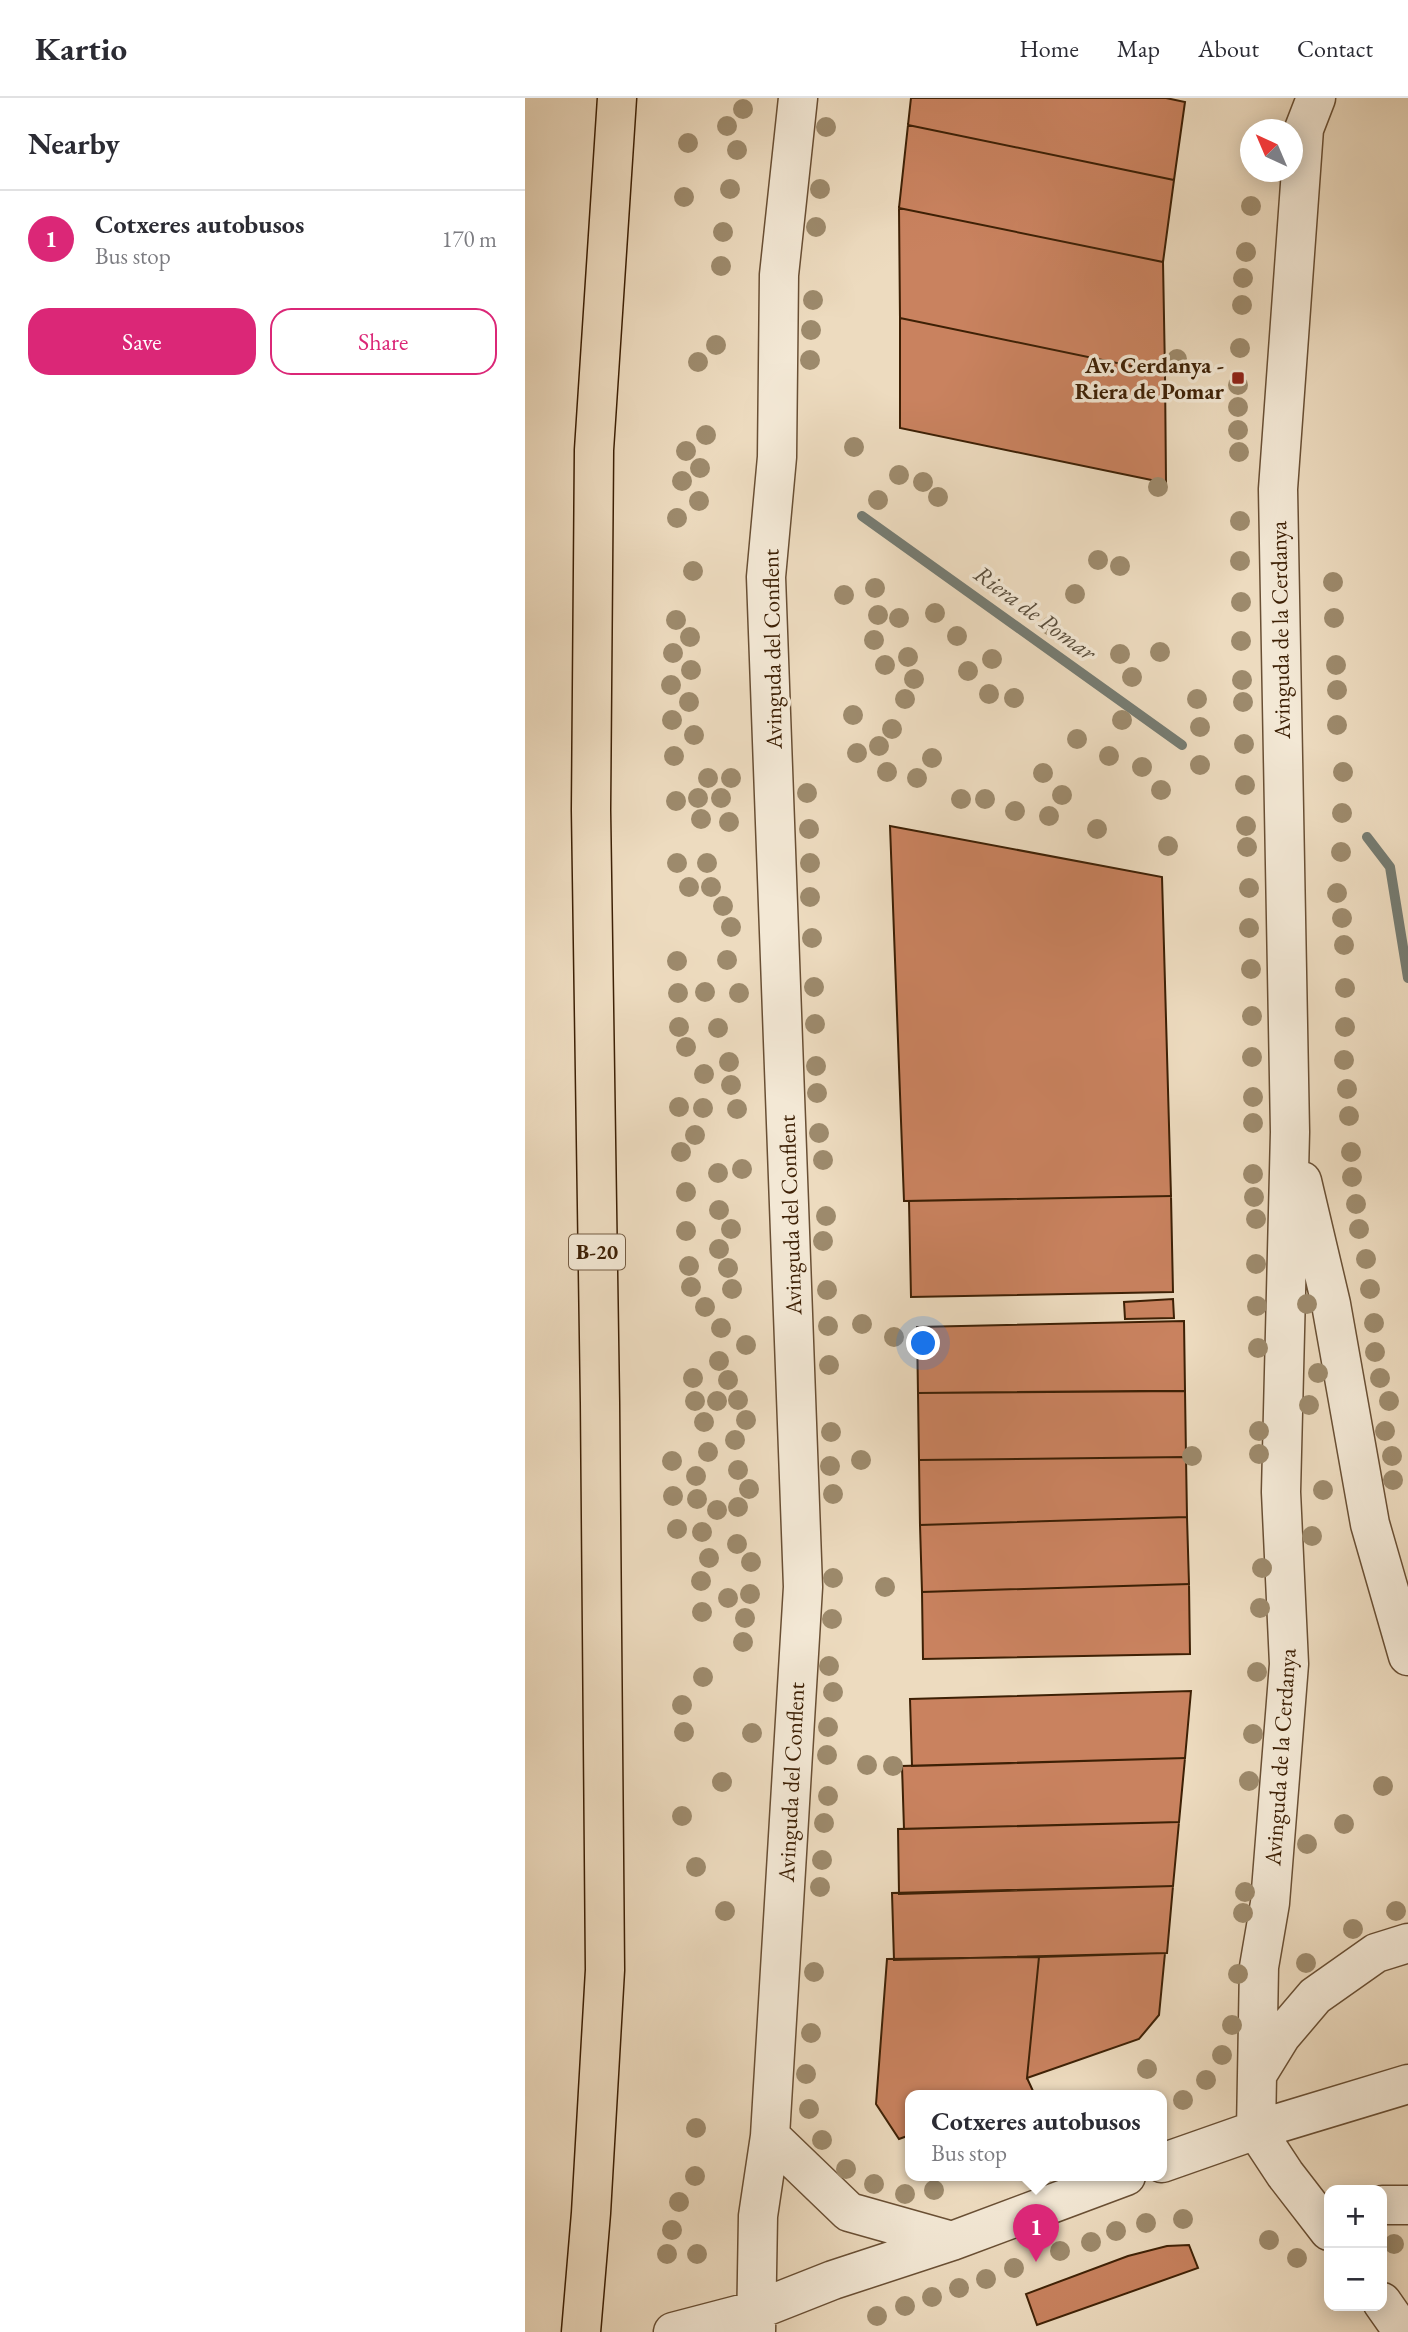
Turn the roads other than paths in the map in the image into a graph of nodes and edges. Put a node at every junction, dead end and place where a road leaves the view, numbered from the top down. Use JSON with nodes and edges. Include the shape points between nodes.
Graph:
{"nodes":[{"id":1,"x":617,"y":98,"type":"edge"},
{"id":2,"x":798,"y":98,"type":"edge"},
{"id":3,"x":1309,"y":108,"type":"edge"},
{"id":4,"x":1290,"y":1132,"type":"junction"},
{"id":5,"x":1408,"y":1656,"type":"edge"},
{"id":6,"x":1408,"y":1943,"type":"edge"},
{"id":7,"x":1257,"y":2075,"type":"junction"},
{"id":8,"x":1408,"y":2084,"type":"edge"},
{"id":9,"x":1256,"y":2130,"type":"junction"},
{"id":10,"x":770,"y":2136,"type":"junction"},
{"id":11,"x":1167,"y":2162,"type":"edge"},
{"id":12,"x":1285,"y":2174,"type":"junction"},
{"id":13,"x":1113,"y":2181,"type":"edge"},
{"id":14,"x":1324,"y":2191,"type":"edge"},
{"id":15,"x":1387,"y":2205,"type":"edge"},
{"id":16,"x":1408,"y":2206,"type":"edge"},
{"id":17,"x":1324,"y":2225,"type":"edge"},
{"id":18,"x":952,"y":2241,"type":"junction"},
{"id":19,"x":1387,"y":2309,"type":"edge"},
{"id":20,"x":756,"y":2321,"type":"edge"},
{"id":21,"x":581,"y":2332,"type":"edge"},
{"id":22,"x":673,"y":2332,"type":"edge"},
{"id":23,"x":1403,"y":2332,"type":"edge"}],
"edges":[{"from":1,"to":21,"type":"highway","number":"B-20","via":[[594,450],[590,810],[605,1970]]},
{"from":2,"to":10,"type":"street","name":"Avinguda del Conflent","via":[[779,275],[777,457],[766,577],[803,1587]]},
{"from":3,"to":4,"type":"street","name":"Avinguda de la Cerdanya","via":[[1277,489]]},
{"from":4,"to":5,"type":"street","name":"Avinguda de la Cerdanya","via":[[1331,1304],[1370,1524]]},
{"from":4,"to":7,"type":"street","name":"Avinguda de la Cerdanya","via":[[1281,1492],[1289,1664],[1270,1903],[1259,1967]]},
{"from":6,"to":7,"type":"street","via":[[1376,1953],[1315,1996],[1281,2036]]},
{"from":7,"to":9,"type":"street","name":"Avinguda de la Cerdanya"},
{"from":8,"to":9,"type":"street"},
{"from":9,"to":11,"type":"street"},
{"from":9,"to":12,"type":"street"},
{"from":10,"to":18,"type":"street","via":[[849,2212]]},
{"from":10,"to":20,"type":"street","name":"Avinguda del Conflent","via":[[758,2216]]},
{"from":12,"to":14,"type":"street"},
{"from":12,"to":17,"type":"street"},
{"from":13,"to":18,"type":"street"},
{"from":15,"to":16,"type":"street"},
{"from":18,"to":20,"type":"street","via":[[832,2280]]},
{"from":19,"to":23,"type":"street"},
{"from":20,"to":22,"type":"street"}]}
